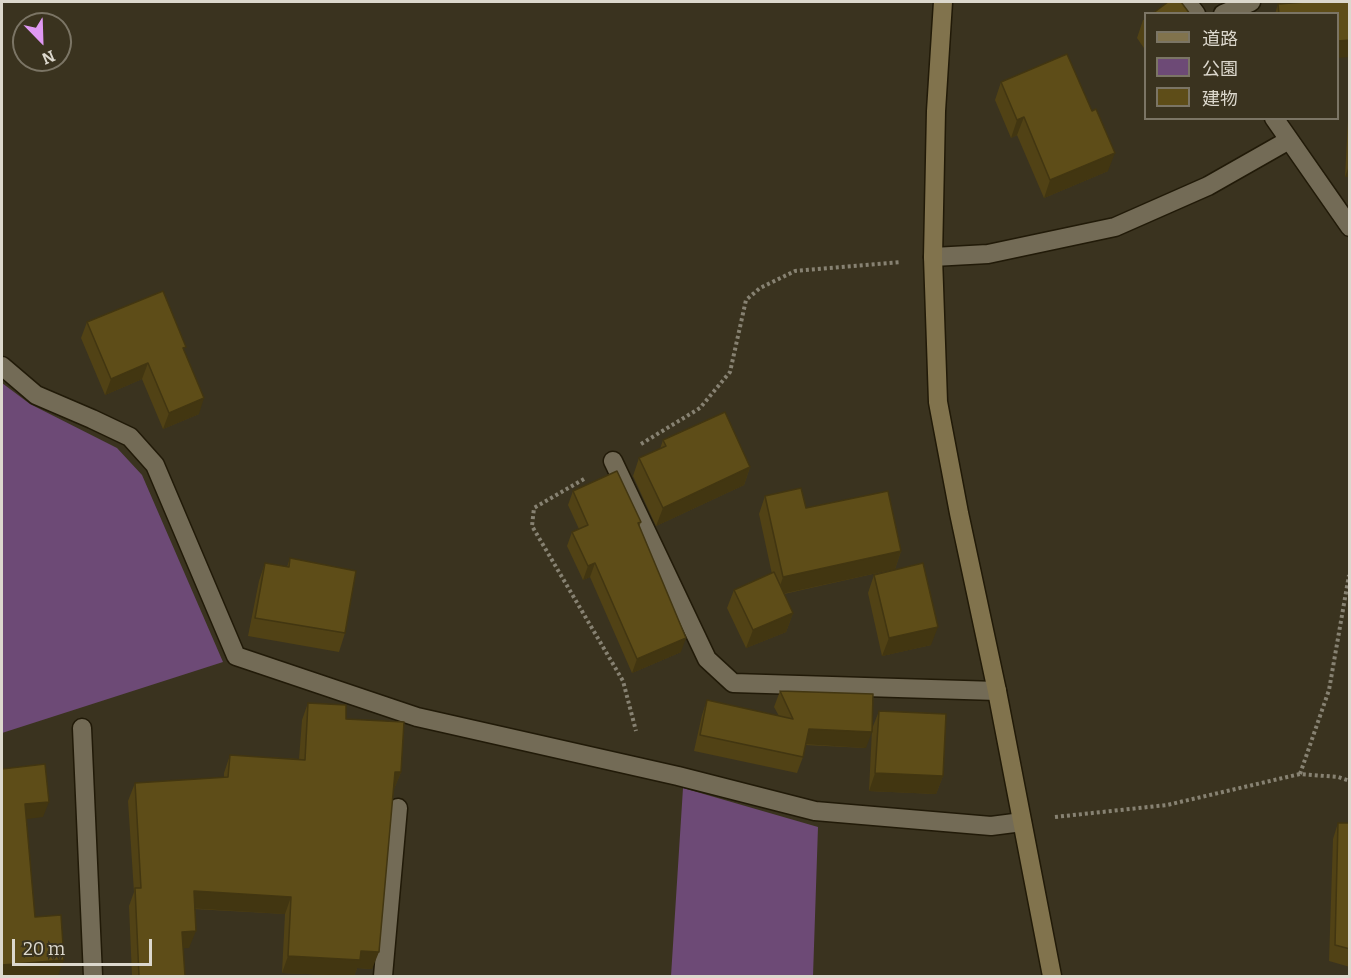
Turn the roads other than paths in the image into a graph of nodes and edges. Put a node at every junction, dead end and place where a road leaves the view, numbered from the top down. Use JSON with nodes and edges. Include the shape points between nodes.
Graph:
{"nodes":[{"id":1,"x":944,"y":2,"type":"edge"},
{"id":2,"x":1251,"y":2,"type":"edge"},
{"id":3,"x":1228,"y":12,"type":"edge"},
{"id":4,"x":1275,"y":120,"type":"edge"},
{"id":5,"x":1289,"y":140,"type":"junction"},
{"id":6,"x":1350,"y":228,"type":"edge"},
{"id":7,"x":933,"y":257,"type":"junction"},
{"id":8,"x":2,"y":366,"type":"edge"},
{"id":9,"x":613,"y":461,"type":"road end"},
{"id":10,"x":998,"y":691,"type":"junction"},
{"id":11,"x":82,"y":728,"type":"dead end"},
{"id":12,"x":398,"y":808,"type":"dead end"},
{"id":13,"x":1022,"y":822,"type":"junction"},
{"id":14,"x":93,"y":976,"type":"edge"},
{"id":15,"x":383,"y":976,"type":"edge"},
{"id":16,"x":1052,"y":976,"type":"edge"}],
"edges":[{"from":1,"to":7,"type":"street","via":[[936,111]]},
{"from":2,"to":3,"type":"street"},
{"from":4,"to":5,"type":"street"},
{"from":5,"to":6,"type":"street"},
{"from":5,"to":7,"type":"street","via":[[1208,186],[1115,227],[988,254]]},
{"from":7,"to":10,"type":"street","via":[[938,402]]},
{"from":8,"to":13,"type":"street","via":[[36,395],[130,437],[155,465],[236,656],[417,717],[815,811],[991,826]]},
{"from":9,"to":10,"type":"street","via":[[707,658],[733,683]]},
{"from":10,"to":13,"type":"street"},
{"from":11,"to":14,"type":"street"},
{"from":12,"to":15,"type":"street"},
{"from":13,"to":16,"type":"street"}]}
